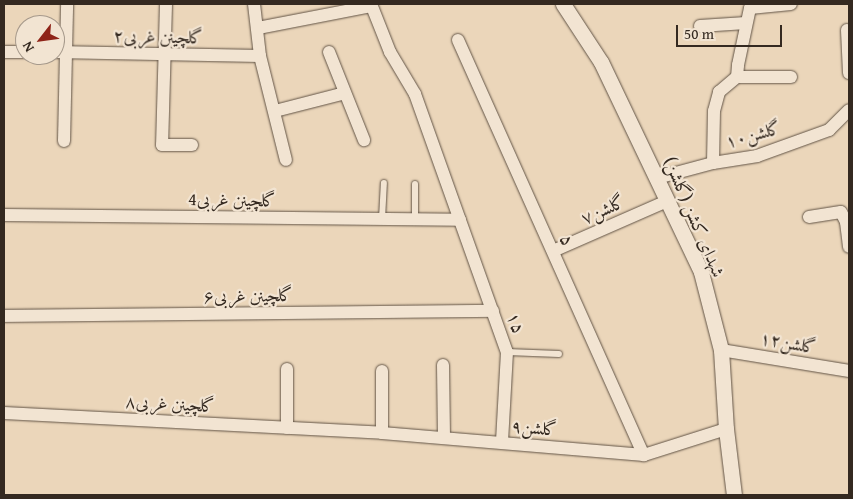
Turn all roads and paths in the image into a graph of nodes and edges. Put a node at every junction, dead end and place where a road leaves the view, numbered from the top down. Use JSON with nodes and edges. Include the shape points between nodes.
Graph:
{"nodes":[{"id":1,"x":67,"y":4,"type":"edge"},
{"id":2,"x":166,"y":4,"type":"edge"},
{"id":3,"x":254,"y":4,"type":"edge"},
{"id":4,"x":563,"y":4,"type":"edge"},
{"id":5,"x":791,"y":4,"type":"edge"},
{"id":6,"x":371,"y":5,"type":"edge"},
{"id":7,"x":749,"y":6,"type":"edge"},
{"id":8,"x":65,"y":20,"type":"edge"},
{"id":9,"x":746,"y":23,"type":"junction"},
{"id":10,"x":700,"y":26,"type":"dead end"},
{"id":11,"x":258,"y":28,"type":"junction"},
{"id":12,"x":847,"y":30,"type":"dead end"},
{"id":13,"x":458,"y":40,"type":"dead end"},
{"id":14,"x":329,"y":52,"type":"dead end"},
{"id":15,"x":65,"y":53,"type":"edge"},
{"id":16,"x":165,"y":54,"type":"junction"},
{"id":17,"x":260,"y":56,"type":"junction"},
{"id":18,"x":61,"y":65,"type":"edge"},
{"id":19,"x":849,"y":73,"type":"edge"},
{"id":20,"x":737,"y":77,"type":"junction"},
{"id":21,"x":791,"y":77,"type":"dead end"},
{"id":22,"x":345,"y":93,"type":"junction"},
{"id":23,"x":849,"y":110,"type":"edge"},
{"id":24,"x":275,"y":111,"type":"junction"},
{"id":25,"x":364,"y":140,"type":"dead end"},
{"id":26,"x":64,"y":141,"type":"dead end"},
{"id":27,"x":192,"y":145,"type":"dead end"},
{"id":28,"x":286,"y":160,"type":"dead end"},
{"id":29,"x":713,"y":164,"type":"junction"},
{"id":30,"x":657,"y":178,"type":"junction"},
{"id":31,"x":384,"y":183,"type":"dead end"},
{"id":32,"x":415,"y":184,"type":"dead end"},
{"id":33,"x":667,"y":201,"type":"junction"},
{"id":34,"x":845,"y":210,"type":"edge"},
{"id":35,"x":4,"y":214,"type":"edge"},
{"id":36,"x":809,"y":217,"type":"dead end"},
{"id":37,"x":382,"y":219,"type":"junction"},
{"id":38,"x":415,"y":220,"type":"junction"},
{"id":39,"x":460,"y":220,"type":"junction"},
{"id":40,"x":849,"y":247,"type":"edge"},
{"id":41,"x":553,"y":251,"type":"junction"},
{"id":42,"x":493,"y":312,"type":"junction"},
{"id":43,"x":4,"y":316,"type":"edge"},
{"id":44,"x":721,"y":350,"type":"junction"},
{"id":45,"x":508,"y":352,"type":"junction"},
{"id":46,"x":559,"y":354,"type":"dead end"},
{"id":47,"x":443,"y":365,"type":"dead end"},
{"id":48,"x":287,"y":369,"type":"dead end"},
{"id":49,"x":382,"y":371,"type":"dead end"},
{"id":50,"x":849,"y":371,"type":"edge"},
{"id":51,"x":4,"y":412,"type":"edge"},
{"id":52,"x":287,"y":428,"type":"junction"},
{"id":53,"x":335,"y":430,"type":"joint"},
{"id":54,"x":726,"y":430,"type":"junction"},
{"id":55,"x":382,"y":433,"type":"junction"},
{"id":56,"x":444,"y":438,"type":"junction"},
{"id":57,"x":502,"y":442,"type":"junction"},
{"id":58,"x":644,"y":455,"type":"junction"},
{"id":59,"x":734,"y":495,"type":"edge"}],
"edges":[{"from":1,"to":8,"type":"street"},
{"from":2,"to":16,"type":"street"},
{"from":3,"to":11,"type":"street"},
{"from":4,"to":30,"type":"street","name":"شهدای کشن (گلشن)","via":[[601,62]]},
{"from":5,"to":7,"type":"street"},
{"from":6,"to":11,"type":"street"},
{"from":6,"to":39,"type":"street","name":"۱۵","via":[[390,52],[415,94]]},
{"from":7,"to":9,"type":"street"},
{"from":9,"to":10,"type":"street"},
{"from":9,"to":20,"type":"street"},
{"from":11,"to":17,"type":"street"},
{"from":12,"to":19,"type":"street"},
{"from":13,"to":41,"type":"street","name":"۵"},
{"from":14,"to":22,"type":"street"},
{"from":15,"to":16,"type":"street","name":"گلچینن غربی۲"},
{"from":16,"to":17,"type":"street","name":"گلچینن غربی۲"},
{"from":16,"to":27,"type":"street","via":[[162,145]]},
{"from":17,"to":24,"type":"street"},
{"from":18,"to":26,"type":"street"},
{"from":20,"to":21,"type":"street"},
{"from":20,"to":29,"type":"street","via":[[723,88],[717,98]]},
{"from":22,"to":24,"type":"street"},
{"from":22,"to":25,"type":"street"},
{"from":23,"to":29,"type":"street","name":"گلشن۱۰","via":[[829,130],[757,156]]},
{"from":24,"to":28,"type":"street"},
{"from":29,"to":30,"type":"street","name":"گلشن۱۰"},
{"from":30,"to":33,"type":"street","name":"شهدای کشن (گلشن)"},
{"from":31,"to":37,"type":"lane"},
{"from":32,"to":38,"type":"lane"},
{"from":33,"to":41,"type":"street","name":"گلشن۷"},
{"from":33,"to":44,"type":"street","name":"شهدای کشن (گلشن)","via":[[700,272]]},
{"from":34,"to":36,"type":"street"},
{"from":34,"to":40,"type":"street"},
{"from":35,"to":37,"type":"street","name":"4گلچینن غربی"},
{"from":37,"to":38,"type":"street","name":"4گلچینن غربی"},
{"from":38,"to":39,"type":"street","name":"4گلچینن غربی"},
{"from":39,"to":42,"type":"street","name":"۱۵"},
{"from":41,"to":58,"type":"street","name":"۵"},
{"from":42,"to":43,"type":"street","name":"گلچینن غربی۶"},
{"from":42,"to":45,"type":"street","name":"۱۵"},
{"from":44,"to":50,"type":"street","name":"گلشن۱۲"},
{"from":44,"to":54,"type":"street","name":"شهدای کشن (گلشن)"},
{"from":45,"to":46,"type":"lane"},
{"from":45,"to":57,"type":"street","name":"۱۵"},
{"from":47,"to":56,"type":"street"},
{"from":48,"to":52,"type":"street"},
{"from":49,"to":55,"type":"street"},
{"from":51,"to":52,"type":"street","name":"گلچینن غربی۸"},
{"from":52,"to":53,"type":"street","name":"گلچینن غربی۸"},
{"from":53,"to":55,"type":"street","name":"گلشن۹"},
{"from":54,"to":58,"type":"street","name":"گلشن۹"},
{"from":54,"to":59,"type":"street","name":"شهدای کشن (گلشن)"},
{"from":55,"to":56,"type":"street","name":"گلشن۹"},
{"from":56,"to":57,"type":"street","name":"گلشن۹"},
{"from":57,"to":58,"type":"street","name":"گلشن۹"}]}
